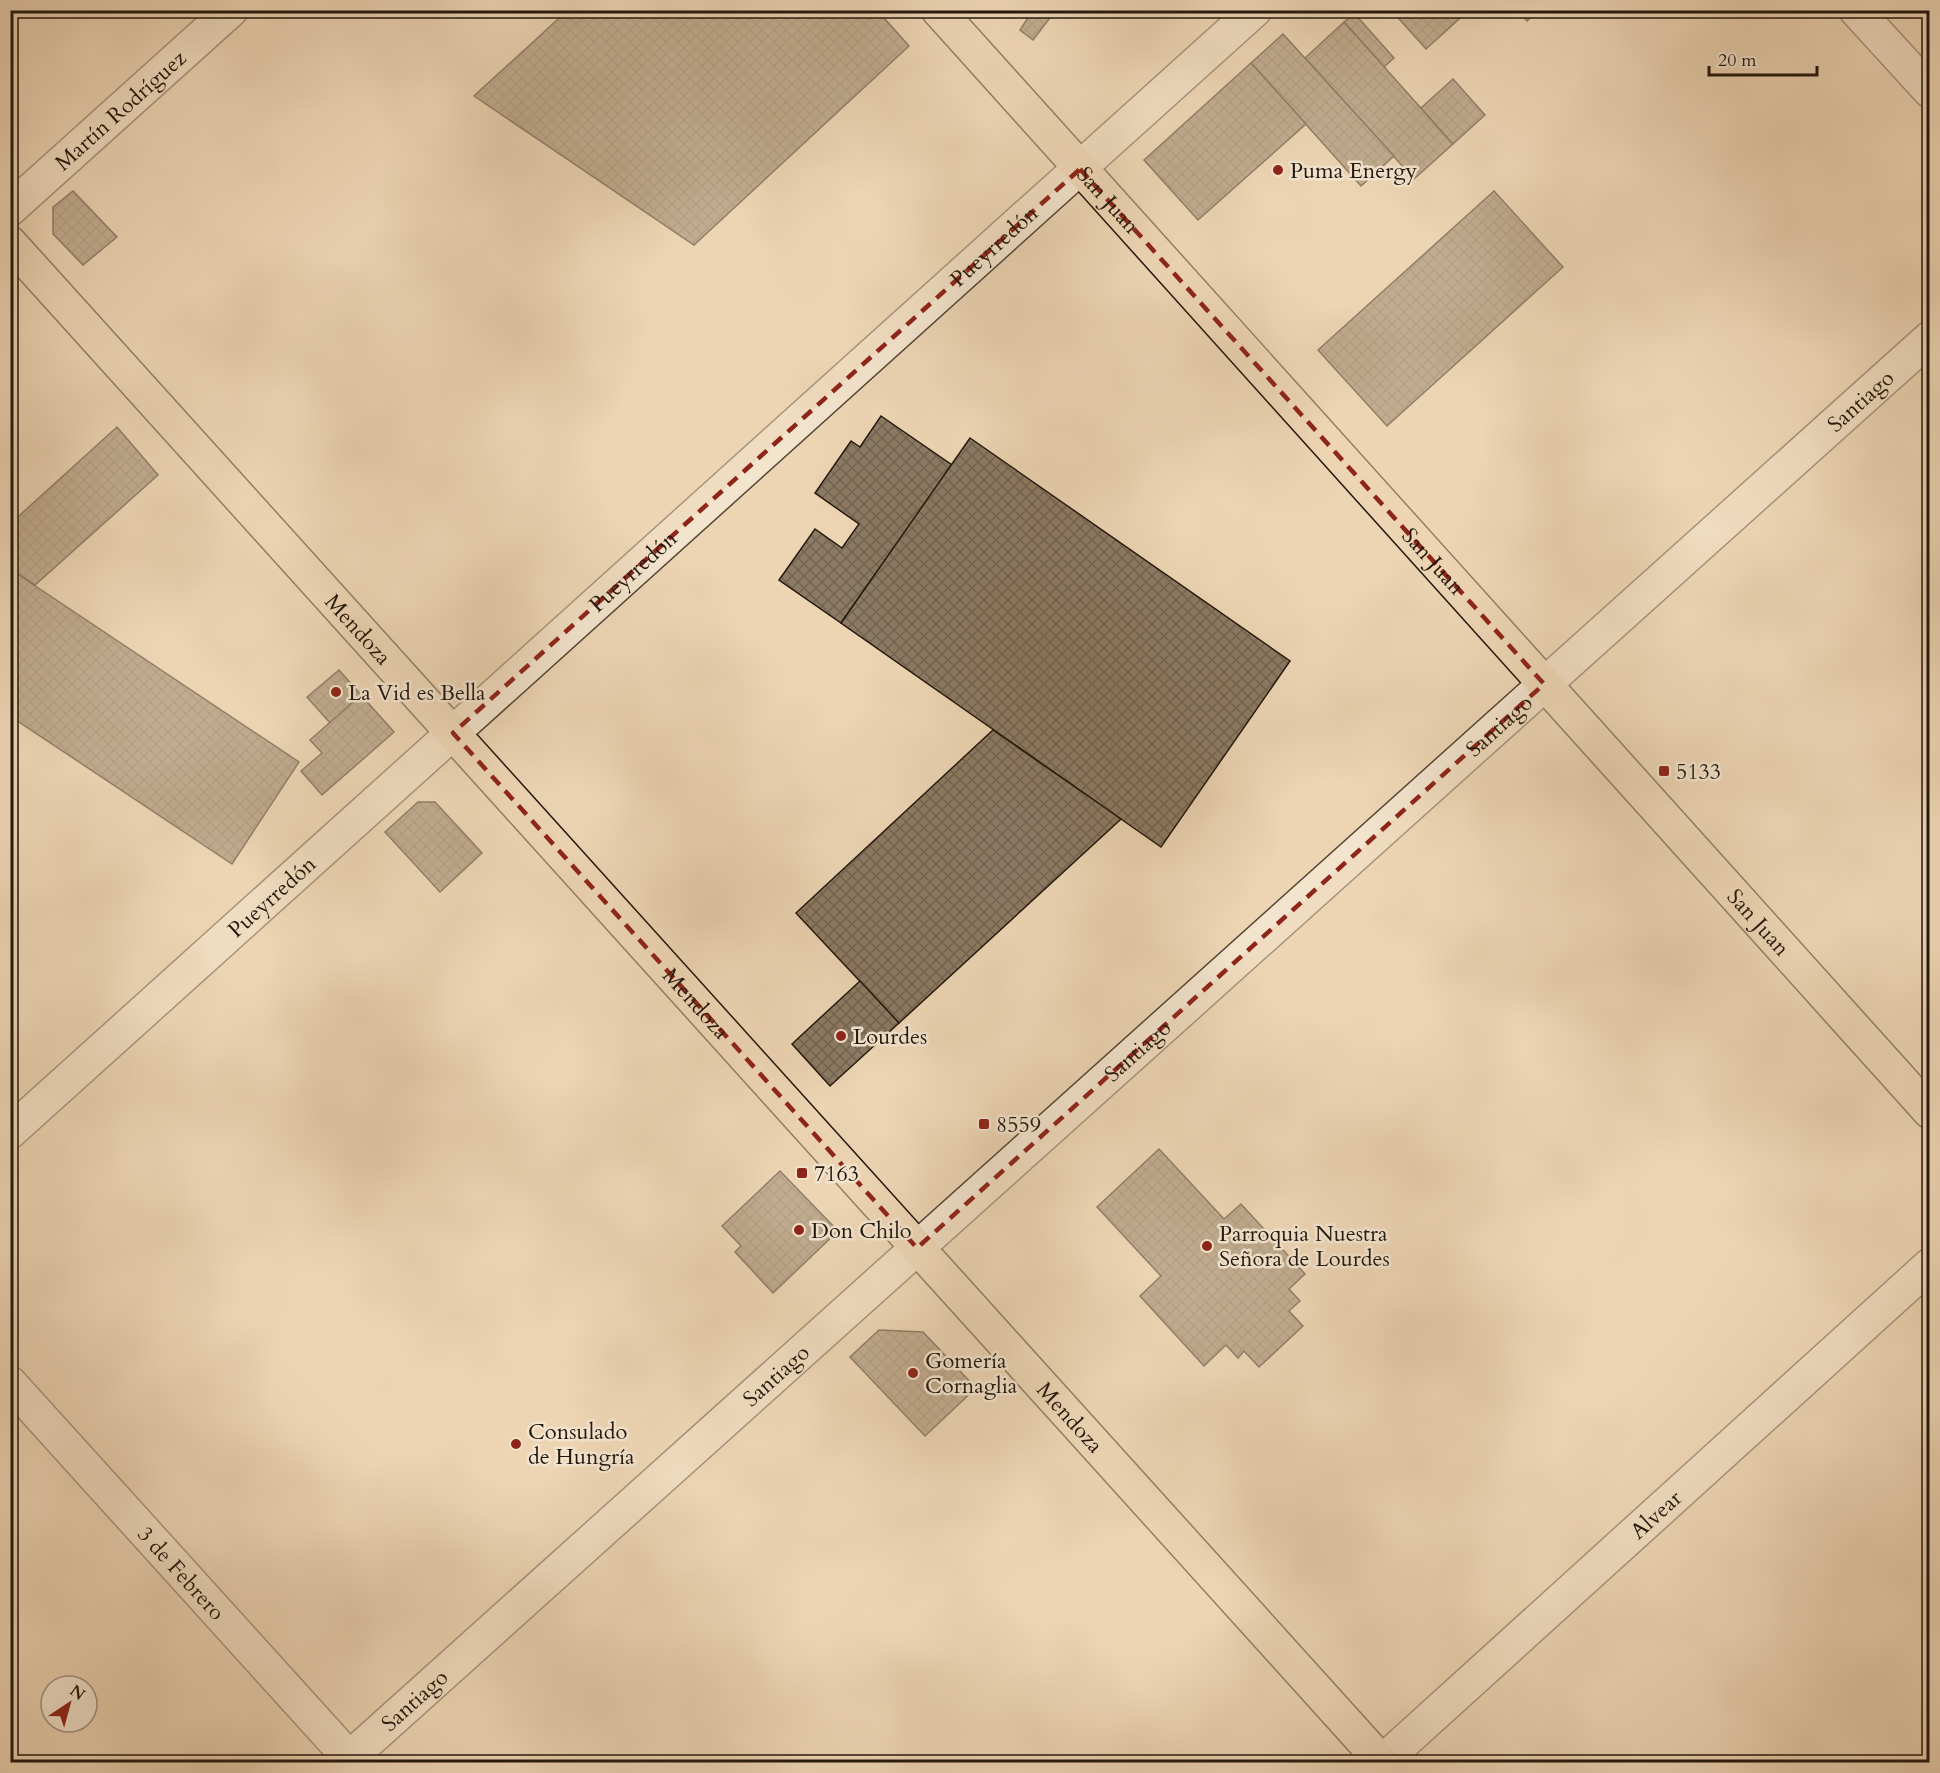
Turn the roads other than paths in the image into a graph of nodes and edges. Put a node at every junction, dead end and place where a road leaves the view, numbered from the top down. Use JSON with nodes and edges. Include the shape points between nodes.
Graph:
{"nodes":[{"id":1,"x":231,"y":10,"type":"edge"},
{"id":2,"x":938,"y":10,"type":"edge"},
{"id":3,"x":1255,"y":10,"type":"edge"},
{"id":4,"x":1856,"y":10,"type":"edge"},
{"id":5,"x":1929,"y":91,"type":"edge"},
{"id":6,"x":1080,"y":169,"type":"junction"},
{"id":7,"x":10,"y":209,"type":"edge"},
{"id":8,"x":10,"y":243,"type":"edge"},
{"id":9,"x":1929,"y":338,"type":"edge"},
{"id":10,"x":1544,"y":684,"type":"junction"},
{"id":11,"x":453,"y":733,"type":"junction"},
{"id":12,"x":1929,"y":1112,"type":"edge"},
{"id":13,"x":10,"y":1132,"type":"edge"},
{"id":14,"x":917,"y":1248,"type":"junction"},
{"id":15,"x":1929,"y":1264,"type":"edge"},
{"id":16,"x":10,"y":1383,"type":"edge"},
{"id":17,"x":349,"y":1761,"type":"edge"},
{"id":18,"x":1382,"y":1762,"type":"edge"}],
"edges":[{"from":1,"to":7,"type":"street","name":"Martín Rodríguez"},
{"from":2,"to":6,"type":"main road","name":"San Juan"},
{"from":3,"to":6,"type":"street","name":"Pueyrredón"},
{"from":4,"to":5,"type":"street"},
{"from":6,"to":10,"type":"main road","name":"San Juan"},
{"from":6,"to":11,"type":"street","name":"Pueyrredón"},
{"from":8,"to":11,"type":"main road","name":"Mendoza"},
{"from":9,"to":10,"type":"street","name":"Santiago"},
{"from":10,"to":12,"type":"main road","name":"San Juan"},
{"from":10,"to":14,"type":"street","name":"Santiago"},
{"from":11,"to":13,"type":"street","name":"Pueyrredón"},
{"from":11,"to":14,"type":"main road","name":"Mendoza"},
{"from":14,"to":17,"type":"street","name":"Santiago"},
{"from":14,"to":18,"type":"main road","name":"Mendoza"},
{"from":15,"to":18,"type":"street","name":"Alvear"},
{"from":16,"to":17,"type":"street","name":"3 de Febrero"}]}
